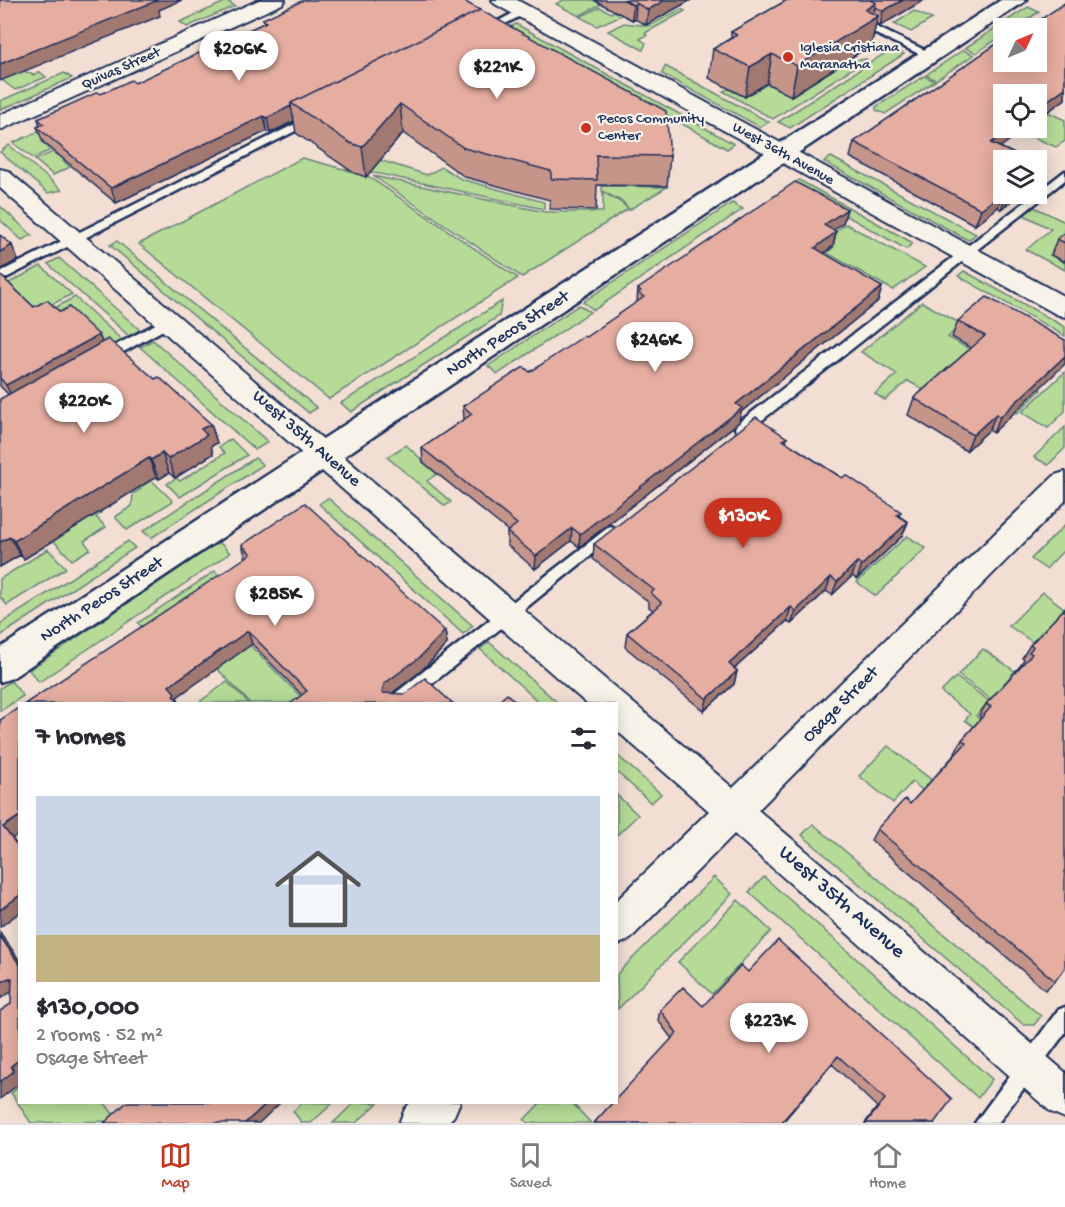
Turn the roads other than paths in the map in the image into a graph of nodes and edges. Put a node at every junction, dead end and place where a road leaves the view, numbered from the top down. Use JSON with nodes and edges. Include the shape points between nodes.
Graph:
{"nodes":[{"id":1,"x":275,"y":0,"type":"edge"},
{"id":2,"x":502,"y":0,"type":"edge"},
{"id":3,"x":1016,"y":0,"type":"edge"},
{"id":4,"x":523,"y":11,"type":"junction"},
{"id":5,"x":852,"y":19,"type":"edge"},
{"id":6,"x":469,"y":38,"type":"edge"},
{"id":7,"x":932,"y":56,"type":"junction"},
{"id":8,"x":324,"y":112,"type":"edge"},
{"id":9,"x":0,"y":123,"type":"edge"},
{"id":10,"x":784,"y":155,"type":"junction"},
{"id":11,"x":1065,"y":174,"type":"edge"},
{"id":12,"x":0,"y":176,"type":"edge"},
{"id":13,"x":74,"y":239,"type":"junction"},
{"id":14,"x":964,"y":253,"type":"junction"},
{"id":15,"x":0,"y":276,"type":"edge"},
{"id":16,"x":1065,"y":308,"type":"edge"},
{"id":17,"x":169,"y":321,"type":"junction"},
{"id":18,"x":91,"y":364,"type":"edge"},
{"id":19,"x":726,"y":441,"type":"edge"},
{"id":20,"x":323,"y":454,"type":"junction"},
{"id":21,"x":1065,"y":483,"type":"edge"},
{"id":22,"x":623,"y":522,"type":"edge"},
{"id":23,"x":507,"y":614,"type":"junction"},
{"id":24,"x":0,"y":667,"type":"edge"},
{"id":25,"x":396,"y":702,"type":"edge"},
{"id":26,"x":608,"y":702,"type":"edge"},
{"id":27,"x":618,"y":711,"type":"edge"},
{"id":28,"x":734,"y":811,"type":"junction"},
{"id":29,"x":618,"y":925,"type":"edge"},
{"id":30,"x":1065,"y":1017,"type":"edge"},
{"id":31,"x":1028,"y":1066,"type":"junction"},
{"id":32,"x":1065,"y":1098,"type":"edge"},
{"id":33,"x":438,"y":1104,"type":"edge"},
{"id":34,"x":419,"y":1123,"type":"edge"},
{"id":35,"x":986,"y":1123,"type":"edge"}],
"edges":[{"from":1,"to":9,"type":"street","name":"Quivas Street"},
{"from":2,"to":4,"type":"street","name":"West 36th Avenue"},
{"from":3,"to":7,"type":"street","name":"North Pecos Street"},
{"from":4,"to":6,"type":"lane"},
{"from":4,"to":10,"type":"street","name":"West 36th Avenue"},
{"from":5,"to":7,"type":"lane"},
{"from":7,"to":10,"type":"street","name":"North Pecos Street"},
{"from":8,"to":13,"type":"lane"},
{"from":10,"to":14,"type":"street","name":"West 36th Avenue"},
{"from":10,"to":20,"type":"street","name":"North Pecos Street"},
{"from":11,"to":14,"type":"lane"},
{"from":12,"to":13,"type":"street","name":"West 35th Avenue"},
{"from":13,"to":15,"type":"lane"},
{"from":13,"to":17,"type":"street","name":"West 35th Avenue"},
{"from":14,"to":16,"type":"street","name":"West 36th Avenue"},
{"from":14,"to":19,"type":"lane"},
{"from":17,"to":18,"type":"lane"},
{"from":17,"to":20,"type":"street","name":"West 35th Avenue"},
{"from":20,"to":23,"type":"street","name":"West 35th Avenue"},
{"from":20,"to":24,"type":"street","name":"North Pecos Street"},
{"from":21,"to":28,"type":"street","name":"Osage Street"},
{"from":22,"to":23,"type":"lane"},
{"from":23,"to":25,"type":"lane"},
{"from":23,"to":26,"type":"street","name":"West 35th Avenue"},
{"from":27,"to":28,"type":"street","name":"West 35th Avenue"},
{"from":28,"to":29,"type":"street","name":"Osage Street"},
{"from":28,"to":31,"type":"street","name":"West 35th Avenue"},
{"from":30,"to":31,"type":"lane"},
{"from":31,"to":32,"type":"street","name":"West 35th Avenue"},
{"from":31,"to":35,"type":"lane"},
{"from":33,"to":34,"type":"street"}]}
